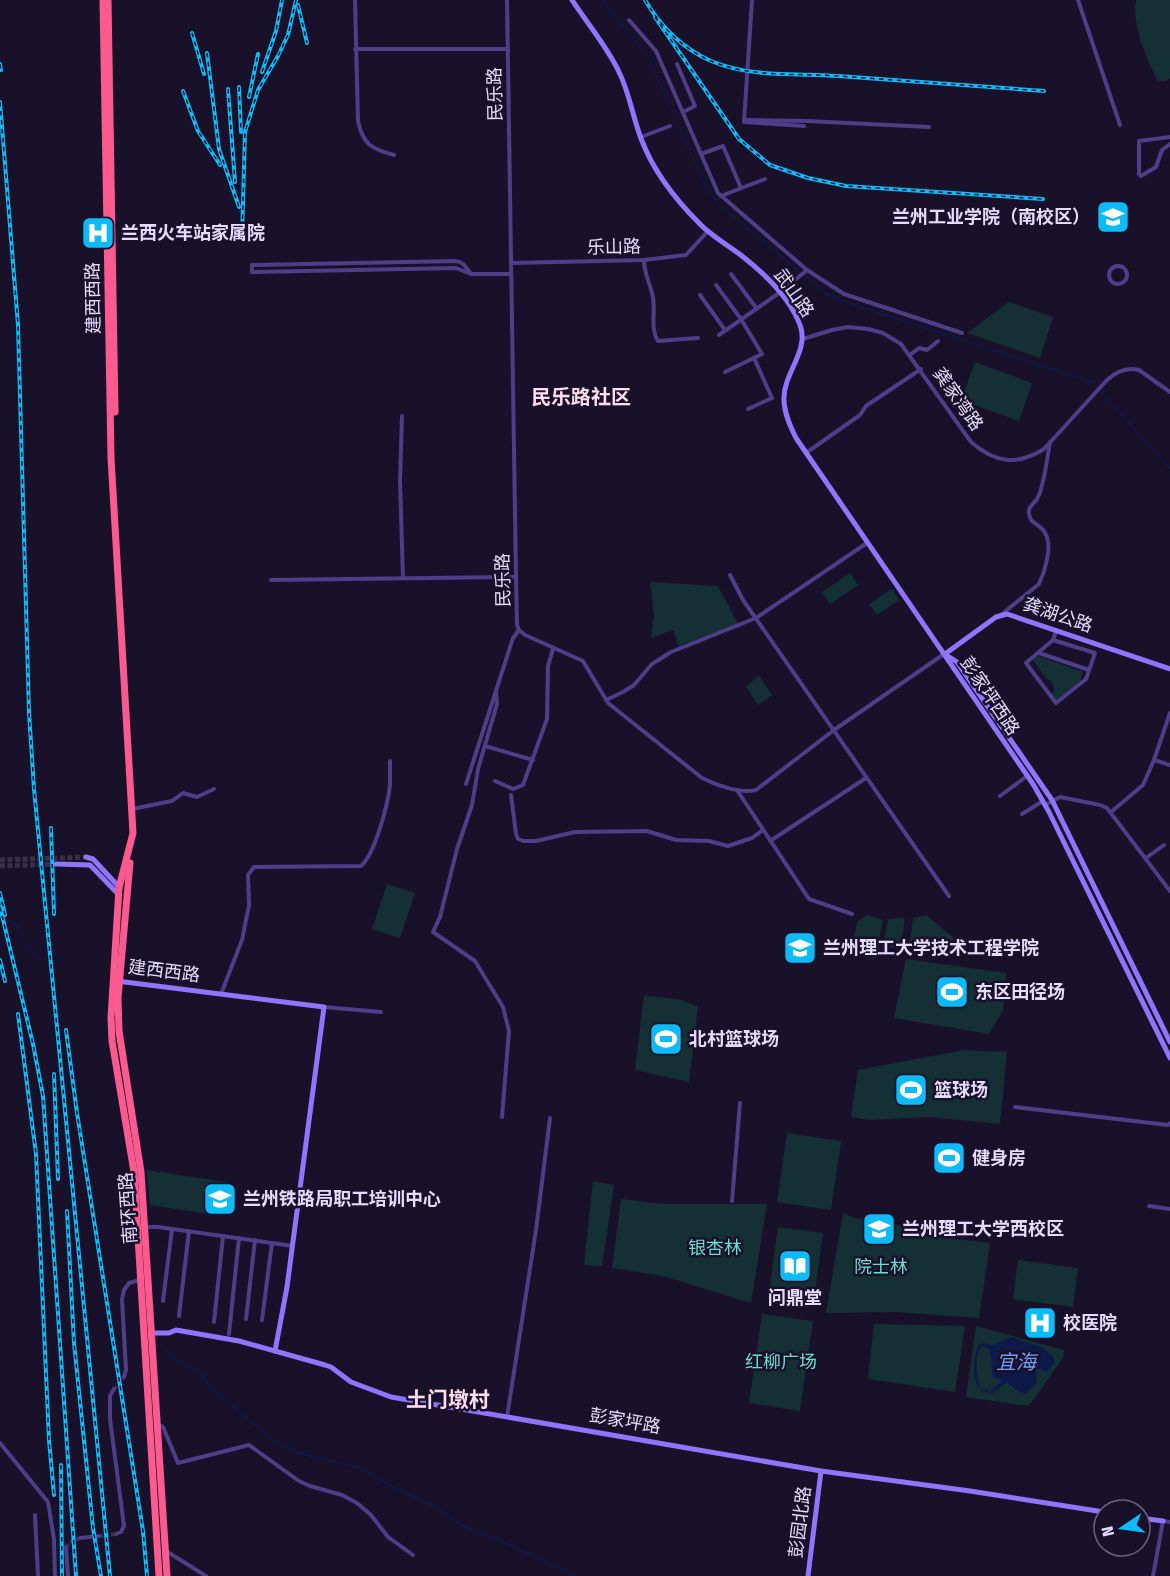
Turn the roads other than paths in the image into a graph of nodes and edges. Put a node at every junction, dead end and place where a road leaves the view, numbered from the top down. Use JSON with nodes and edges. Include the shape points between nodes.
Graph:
{"nodes":[{"id":1,"x":103,"y":0,"type":"edge"},
{"id":2,"x":108,"y":0,"type":"edge"},
{"id":3,"x":355,"y":0,"type":"edge"},
{"id":4,"x":507,"y":0,"type":"edge"},
{"id":5,"x":572,"y":0,"type":"edge"},
{"id":6,"x":752,"y":0,"type":"edge"},
{"id":7,"x":1078,"y":0,"type":"edge"},
{"id":8,"x":629,"y":20,"type":"dead end"},
{"id":9,"x":508,"y":49,"type":"junction"},
{"id":10,"x":356,"y":50,"type":"junction"},
{"id":11,"x":677,"y":64,"type":"dead end"},
{"id":12,"x":683,"y":112,"type":"junction"},
{"id":13,"x":744,"y":120,"type":"junction"},
{"id":14,"x":1120,"y":125,"type":"dead end"},
{"id":15,"x":670,"y":126,"type":"dead end"},
{"id":16,"x":804,"y":126,"type":"dead end"},
{"id":17,"x":929,"y":127,"type":"dead end"},
{"id":18,"x":641,"y":137,"type":"junction"},
{"id":19,"x":1170,"y":137,"type":"edge"},
{"id":20,"x":1170,"y":144,"type":"edge"},
{"id":21,"x":701,"y":154,"type":"junction"},
{"id":22,"x":394,"y":155,"type":"dead end"},
{"id":23,"x":765,"y":179,"type":"dead end"},
{"id":24,"x":741,"y":188,"type":"junction"},
{"id":25,"x":721,"y":196,"type":"junction"},
{"id":26,"x":708,"y":231,"type":"junction"},
{"id":27,"x":644,"y":260,"type":"junction"},
{"id":28,"x":511,"y":262,"type":"junction"},
{"id":29,"x":345,"y":263,"type":"junction"},
{"id":30,"x":345,"y":270,"type":"junction"},
{"id":31,"x":806,"y":271,"type":"junction"},
{"id":32,"x":471,"y":274,"type":"junction"},
{"id":33,"x":511,"y":274,"type":"junction"},
{"id":34,"x":731,"y":274,"type":"dead end"},
{"id":35,"x":1125,"y":281,"type":"joint"},
{"id":36,"x":716,"y":285,"type":"dead end"},
{"id":37,"x":779,"y":293,"type":"junction"},
{"id":38,"x":700,"y":295,"type":"dead end"},
{"id":39,"x":757,"y":309,"type":"junction"},
{"id":40,"x":741,"y":319,"type":"junction"},
{"id":41,"x":726,"y":330,"type":"junction"},
{"id":42,"x":962,"y":333,"type":"dead end"},
{"id":43,"x":719,"y":335,"type":"dead end"},
{"id":44,"x":698,"y":338,"type":"dead end"},
{"id":45,"x":803,"y":339,"type":"junction"},
{"id":46,"x":938,"y":341,"type":"dead end"},
{"id":47,"x":911,"y":354,"type":"junction"},
{"id":48,"x":754,"y":358,"type":"junction"},
{"id":49,"x":921,"y":369,"type":"junction"},
{"id":50,"x":725,"y":372,"type":"dead end"},
{"id":51,"x":1170,"y":392,"type":"edge"},
{"id":52,"x":748,"y":410,"type":"dead end"},
{"id":53,"x":402,"y":416,"type":"dead end"},
{"id":54,"x":1050,"y":442,"type":"junction"},
{"id":55,"x":805,"y":453,"type":"junction"},
{"id":56,"x":113,"y":486,"type":"junction"},
{"id":57,"x":867,"y":543,"type":"junction"},
{"id":58,"x":730,"y":575,"type":"dead end"},
{"id":59,"x":516,"y":577,"type":"junction"},
{"id":60,"x":403,"y":578,"type":"junction"},
{"id":61,"x":271,"y":580,"type":"dead end"},
{"id":62,"x":1002,"y":614,"type":"junction"},
{"id":63,"x":756,"y":618,"type":"junction"},
{"id":64,"x":519,"y":630,"type":"junction"},
{"id":65,"x":1056,"y":630,"type":"junction"},
{"id":66,"x":1053,"y":640,"type":"junction"},
{"id":67,"x":553,"y":648,"type":"junction"},
{"id":68,"x":1038,"y":653,"type":"junction"},
{"id":69,"x":945,"y":654,"type":"junction"},
{"id":70,"x":1170,"y":669,"type":"edge"},
{"id":71,"x":1089,"y":670,"type":"junction"},
{"id":72,"x":496,"y":690,"type":"junction"},
{"id":73,"x":606,"y":700,"type":"junction"},
{"id":74,"x":1170,"y":712,"type":"edge"},
{"id":75,"x":834,"y":730,"type":"junction"},
{"id":76,"x":485,"y":746,"type":"junction"},
{"id":77,"x":390,"y":760,"type":"dead end"},
{"id":78,"x":533,"y":760,"type":"junction"},
{"id":79,"x":1154,"y":760,"type":"junction"},
{"id":80,"x":1170,"y":765,"type":"edge"},
{"id":81,"x":1028,"y":776,"type":"junction"},
{"id":82,"x":866,"y":778,"type":"junction"},
{"id":83,"x":495,"y":781,"type":"dead end"},
{"id":84,"x":466,"y":784,"type":"dead end"},
{"id":85,"x":214,"y":789,"type":"dead end"},
{"id":86,"x":735,"y":789,"type":"junction"},
{"id":87,"x":511,"y":795,"type":"dead end"},
{"id":88,"x":1000,"y":796,"type":"dead end"},
{"id":89,"x":1052,"y":800,"type":"junction"},
{"id":90,"x":1044,"y":803,"type":"junction"},
{"id":91,"x":132,"y":809,"type":"junction"},
{"id":92,"x":1111,"y":812,"type":"junction"},
{"id":93,"x":1022,"y":814,"type":"dead end"},
{"id":94,"x":763,"y":830,"type":"junction"},
{"id":95,"x":133,"y":839,"type":"junction"},
{"id":96,"x":770,"y":841,"type":"junction"},
{"id":97,"x":1164,"y":845,"type":"dead end"},
{"id":98,"x":86,"y":857,"type":"dead end"},
{"id":99,"x":1146,"y":858,"type":"junction"},
{"id":100,"x":56,"y":864,"type":"tunnel mouth"},
{"id":101,"x":1170,"y":891,"type":"edge"},
{"id":102,"x":119,"y":892,"type":"junction"},
{"id":103,"x":127,"y":894,"type":"junction"},
{"id":104,"x":949,"y":896,"type":"dead end"},
{"id":105,"x":852,"y":914,"type":"dead end"},
{"id":106,"x":112,"y":980,"type":"junction"},
{"id":107,"x":121,"y":981,"type":"junction"},
{"id":108,"x":221,"y":994,"type":"junction"},
{"id":109,"x":324,"y":1007,"type":"junction"},
{"id":110,"x":381,"y":1012,"type":"dead end"},
{"id":111,"x":1170,"y":1042,"type":"edge"},
{"id":112,"x":1170,"y":1058,"type":"edge"},
{"id":113,"x":740,"y":1103,"type":"dead end"},
{"id":114,"x":1015,"y":1107,"type":"dead end"},
{"id":115,"x":502,"y":1118,"type":"dead end"},
{"id":116,"x":550,"y":1118,"type":"dead end"},
{"id":117,"x":1170,"y":1123,"type":"edge"},
{"id":118,"x":732,"y":1201,"type":"dead end"},
{"id":119,"x":1149,"y":1206,"type":"dead end"},
{"id":120,"x":1170,"y":1209,"type":"edge"},
{"id":121,"x":142,"y":1227,"type":"junction"},
{"id":122,"x":172,"y":1229,"type":"junction"},
{"id":123,"x":189,"y":1231,"type":"junction"},
{"id":124,"x":223,"y":1236,"type":"junction"},
{"id":125,"x":239,"y":1238,"type":"junction"},
{"id":126,"x":255,"y":1240,"type":"junction"},
{"id":127,"x":272,"y":1243,"type":"junction"},
{"id":128,"x":293,"y":1246,"type":"junction"},
{"id":129,"x":141,"y":1280,"type":"junction"},
{"id":130,"x":163,"y":1302,"type":"dead end"},
{"id":131,"x":179,"y":1316,"type":"dead end"},
{"id":132,"x":246,"y":1319,"type":"dead end"},
{"id":133,"x":262,"y":1320,"type":"dead end"},
{"id":134,"x":214,"y":1322,"type":"dead end"},
{"id":135,"x":151,"y":1333,"type":"junction"},
{"id":136,"x":229,"y":1334,"type":"dead end"},
{"id":137,"x":275,"y":1351,"type":"junction"},
{"id":138,"x":124,"y":1377,"type":"tunnel mouth"},
{"id":139,"x":114,"y":1389,"type":"tunnel mouth"},
{"id":140,"x":507,"y":1417,"type":"junction"},
{"id":141,"x":156,"y":1424,"type":"junction"},
{"id":142,"x":0,"y":1443,"type":"edge"},
{"id":143,"x":821,"y":1471,"type":"junction"},
{"id":144,"x":1092,"y":1510,"type":"edge"},
{"id":145,"x":35,"y":1515,"type":"dead end"},
{"id":146,"x":1152,"y":1520,"type":"edge"},
{"id":147,"x":1163,"y":1521,"type":"junction"},
{"id":148,"x":1170,"y":1522,"type":"edge"},
{"id":149,"x":116,"y":1534,"type":"dead end"},
{"id":150,"x":99,"y":1536,"type":"tunnel mouth"},
{"id":151,"x":81,"y":1538,"type":"tunnel mouth"},
{"id":152,"x":66,"y":1547,"type":"dead end"},
{"id":153,"x":165,"y":1551,"type":"junction"},
{"id":154,"x":413,"y":1555,"type":"dead end"},
{"id":155,"x":38,"y":1576,"type":"edge"},
{"id":156,"x":55,"y":1576,"type":"edge"},
{"id":157,"x":68,"y":1576,"type":"edge"},
{"id":158,"x":159,"y":1576,"type":"edge"},
{"id":159,"x":167,"y":1576,"type":"edge"},
{"id":160,"x":206,"y":1576,"type":"edge"},
{"id":161,"x":808,"y":1576,"type":"edge"},
{"id":162,"x":1153,"y":1576,"type":"edge"}],
"edges":[{"from":1,"to":56,"type":"highway","name":"建西西路"},
{"from":2,"to":56,"type":"highway","name":"建西西路","via":[[115,381]]},
{"from":3,"to":10,"type":"street"},
{"from":4,"to":9,"type":"street","name":"民乐路"},
{"from":5,"to":18,"type":"main road","name":"武山路","via":[[618,69]]},
{"from":6,"to":13,"type":"street"},
{"from":7,"to":14,"type":"street"},
{"from":8,"to":12,"type":"street","via":[[656,51]]},
{"from":9,"to":10,"type":"street"},
{"from":9,"to":28,"type":"street","name":"民乐路"},
{"from":10,"to":22,"type":"street","via":[[360,132],[373,147]]},
{"from":11,"to":12,"type":"street","via":[[695,106]]},
{"from":12,"to":21,"type":"street"},
{"from":13,"to":16,"type":"street"},
{"from":13,"to":17,"type":"street"},
{"from":15,"to":18,"type":"street"},
{"from":18,"to":26,"type":"main road","name":"武山路","via":[[656,169]]},
{"from":19,"to":20,"type":"street","via":[[1139,141],[1141,176],[1156,167],[1161,150]]},
{"from":21,"to":24,"type":"street","via":[[723,146]]},
{"from":21,"to":25,"type":"street"},
{"from":23,"to":24,"type":"street"},
{"from":24,"to":25,"type":"street"},
{"from":25,"to":31,"type":"street"},
{"from":26,"to":27,"type":"street","name":"乐山路","via":[[686,255]]},
{"from":26,"to":37,"type":"main road","name":"武山路","via":[[756,268]]},
{"from":27,"to":28,"type":"street","name":"乐山路"},
{"from":27,"to":44,"type":"street","via":[[653,294],[654,334],[658,340]]},
{"from":28,"to":33,"type":"street","name":"民乐路"},
{"from":29,"to":30,"type":"street"},
{"from":29,"to":30,"type":"street","via":[[252,265],[252,272]]},
{"from":29,"to":32,"type":"street","via":[[456,261]]},
{"from":30,"to":32,"type":"street","via":[[456,268]]},
{"from":31,"to":37,"type":"street"},
{"from":31,"to":42,"type":"street","via":[[844,294]]},
{"from":32,"to":33,"type":"street"},
{"from":33,"to":59,"type":"street","name":"民乐路"},
{"from":34,"to":39,"type":"street"},
{"from":35,"to":35,"type":"street","via":[[1124,269],[1112,269],[1112,282]]},
{"from":36,"to":40,"type":"street"},
{"from":37,"to":39,"type":"street"},
{"from":37,"to":45,"type":"main road","name":"武山路","via":[[795,314]]},
{"from":38,"to":41,"type":"street"},
{"from":39,"to":40,"type":"street"},
{"from":40,"to":41,"type":"street"},
{"from":40,"to":48,"type":"street","via":[[762,354]]},
{"from":41,"to":43,"type":"street"},
{"from":45,"to":47,"type":"street","name":"龚家湾路","via":[[848,327],[868,329],[883,333]]},
{"from":45,"to":55,"type":"main road","name":"武山路","via":[[784,399],[791,428]]},
{"from":46,"to":47,"type":"street","via":[[927,350],[919,348]]},
{"from":47,"to":49,"type":"street","name":"龚家湾路"},
{"from":48,"to":50,"type":"street"},
{"from":48,"to":52,"type":"street","via":[[772,398]]},
{"from":49,"to":54,"type":"street","name":"龚家湾路","via":[[971,442],[989,456],[1020,459],[1036,454]]},
{"from":49,"to":55,"type":"street","via":[[866,405],[860,415]]},
{"from":51,"to":54,"type":"street","name":"龚家湾路","via":[[1146,373],[1134,369],[1113,375]]},
{"from":53,"to":60,"type":"street"},
{"from":54,"to":62,"type":"street","via":[[1039,495],[1029,508],[1031,520],[1048,540],[1042,578]]},
{"from":55,"to":57,"type":"main road","name":"武山路"},
{"from":56,"to":91,"type":"highway","name":"建西西路"},
{"from":57,"to":63,"type":"street"},
{"from":57,"to":69,"type":"main road","name":"武山路"},
{"from":58,"to":63,"type":"street"},
{"from":59,"to":60,"type":"street"},
{"from":59,"to":64,"type":"street","name":"民乐路"},
{"from":60,"to":61,"type":"street"},
{"from":62,"to":65,"type":"main road","name":"龚湖公路"},
{"from":62,"to":69,"type":"main road","name":"龚湖公路"},
{"from":63,"to":73,"type":"street","via":[[660,658],[634,685]]},
{"from":63,"to":75,"type":"street"},
{"from":64,"to":67,"type":"street","name":"民乐路"},
{"from":64,"to":72,"type":"street"},
{"from":65,"to":66,"type":"street"},
{"from":65,"to":70,"type":"main road","name":"龚湖公路"},
{"from":66,"to":68,"type":"street"},
{"from":66,"to":71,"type":"street","via":[[1095,653]]},
{"from":67,"to":73,"type":"street","name":"民乐路","via":[[583,661]]},
{"from":67,"to":78,"type":"street","via":[[548,666],[547,719]]},
{"from":68,"to":71,"type":"street"},
{"from":68,"to":71,"type":"street","via":[[1026,663],[1056,703],[1086,679]]},
{"from":69,"to":75,"type":"street","name":"民乐路"},
{"from":69,"to":81,"type":"main road","name":"彭家坪西路"},
{"from":69,"to":89,"type":"main road","name":"彭家坪西路","via":[[957,662]]},
{"from":72,"to":76,"type":"street","via":[[497,704]]},
{"from":72,"to":84,"type":"street"},
{"from":73,"to":86,"type":"street","name":"民乐路","via":[[702,778]]},
{"from":74,"to":79,"type":"street"},
{"from":75,"to":82,"type":"street"},
{"from":75,"to":86,"type":"street","name":"民乐路","via":[[756,790]]},
{"from":76,"to":78,"type":"street"},
{"from":76,"to":115,"type":"street","via":[[472,805],[433,932],[475,961],[504,1007],[509,1031]]},
{"from":77,"to":108,"type":"street","via":[[390,787],[369,857],[361,866],[255,867],[249,871],[249,905],[242,940]]},
{"from":78,"to":83,"type":"street","via":[[518,788]]},
{"from":79,"to":80,"type":"street"},
{"from":79,"to":92,"type":"street","via":[[1143,785]]},
{"from":81,"to":88,"type":"street"},
{"from":81,"to":90,"type":"main road","name":"彭家坪西路"},
{"from":82,"to":96,"type":"street"},
{"from":82,"to":104,"type":"street"},
{"from":85,"to":91,"type":"street","via":[[197,797],[183,793],[172,801]]},
{"from":86,"to":94,"type":"street"},
{"from":87,"to":94,"type":"street","via":[[516,834],[523,842],[575,832],[647,831],[676,840],[728,846]]},
{"from":89,"to":90,"type":"street"},
{"from":89,"to":92,"type":"street","via":[[1060,797],[1100,805]]},
{"from":89,"to":111,"type":"main road","name":"彭家坪西路"},
{"from":90,"to":93,"type":"street"},
{"from":90,"to":112,"type":"main road","name":"彭家坪西路"},
{"from":91,"to":95,"type":"highway","name":"建西西路"},
{"from":92,"to":99,"type":"street"},
{"from":94,"to":96,"type":"street"},
{"from":95,"to":102,"type":"highway","name":"建西西路"},
{"from":95,"to":103,"type":"highway","name":"南环西路"},
{"from":96,"to":105,"type":"street","via":[[809,899]]},
{"from":97,"to":99,"type":"street"},
{"from":98,"to":102,"type":"main road","via":[[93,859]]},
{"from":99,"to":101,"type":"street"},
{"from":100,"to":102,"type":"main road","via":[[90,865]]},
{"from":102,"to":103,"type":"main road"},
{"from":102,"to":106,"type":"highway","name":"建西西路"},
{"from":103,"to":107,"type":"highway","name":"南环西路"},
{"from":106,"to":107,"type":"main road","name":"建西西路"},
{"from":106,"to":121,"type":"highway","name":"南环西路","via":[[112,1041]]},
{"from":107,"to":108,"type":"main road","name":"建西西路"},
{"from":107,"to":121,"type":"highway","name":"南环西路","via":[[119,1030],[141,1172]]},
{"from":108,"to":109,"type":"main road","name":"建西西路"},
{"from":109,"to":110,"type":"street"},
{"from":109,"to":128,"type":"main road"},
{"from":113,"to":118,"type":"street"},
{"from":114,"to":117,"type":"street"},
{"from":116,"to":140,"type":"street"},
{"from":119,"to":120,"type":"street"},
{"from":121,"to":122,"type":"street"},
{"from":121,"to":129,"type":"highway","name":"南环西路"},
{"from":121,"to":135,"type":"highway","name":"南环西路"},
{"from":122,"to":123,"type":"street"},
{"from":122,"to":130,"type":"street"},
{"from":123,"to":124,"type":"street"},
{"from":123,"to":131,"type":"street"},
{"from":124,"to":125,"type":"street"},
{"from":124,"to":134,"type":"street"},
{"from":125,"to":126,"type":"street"},
{"from":125,"to":136,"type":"street"},
{"from":126,"to":127,"type":"street"},
{"from":126,"to":132,"type":"street"},
{"from":127,"to":128,"type":"street"},
{"from":127,"to":133,"type":"street"},
{"from":128,"to":137,"type":"main road"},
{"from":129,"to":138,"type":"street","via":[[131,1281],[122,1296]]},
{"from":129,"to":158,"type":"highway","name":"南环西路"},
{"from":135,"to":137,"type":"main road","name":"彭家坪路","via":[[197,1332]]},
{"from":135,"to":141,"type":"highway","name":"南环西路"},
{"from":137,"to":140,"type":"main road","name":"彭家坪路","via":[[331,1367],[351,1382],[391,1397]]},
{"from":139,"to":149,"type":"street","via":[[109,1404],[124,1526]]},
{"from":140,"to":143,"type":"main road","name":"彭家坪路"},
{"from":141,"to":153,"type":"highway","name":"南环西路"},
{"from":141,"to":154,"type":"street","via":[[163,1427],[178,1463],[249,1445],[299,1481],[357,1503],[388,1537]]},
{"from":142,"to":156,"type":"street","via":[[48,1502]]},
{"from":143,"to":144,"type":"main road","name":"彭家坪路"},
{"from":143,"to":161,"type":"main road","name":"彭园北路"},
{"from":145,"to":155,"type":"street"},
{"from":146,"to":147,"type":"main road"},
{"from":147,"to":148,"type":"street"},
{"from":147,"to":162,"type":"street"},
{"from":150,"to":151,"type":"street"},
{"from":152,"to":157,"type":"street"},
{"from":153,"to":159,"type":"highway","name":"南环西路"},
{"from":153,"to":160,"type":"street"}]}
